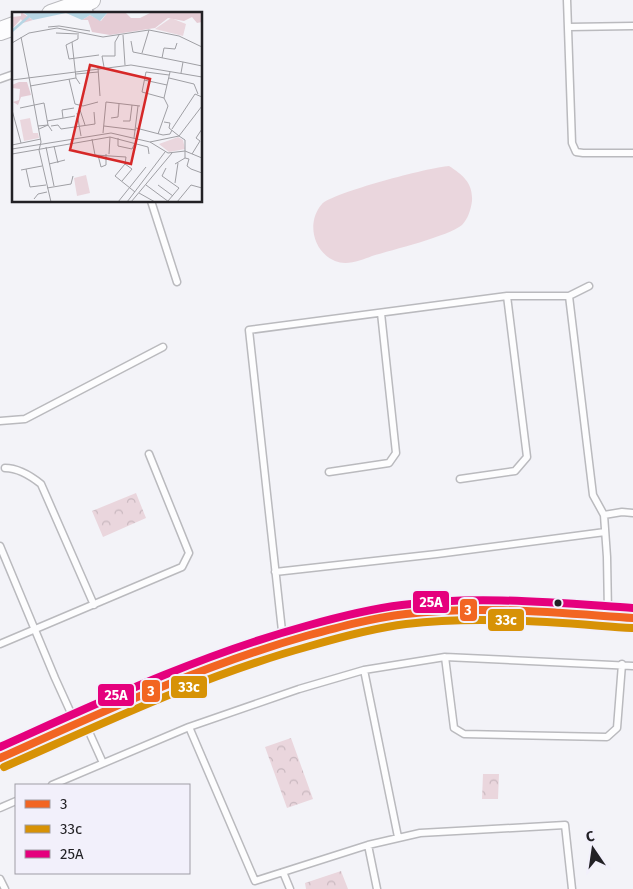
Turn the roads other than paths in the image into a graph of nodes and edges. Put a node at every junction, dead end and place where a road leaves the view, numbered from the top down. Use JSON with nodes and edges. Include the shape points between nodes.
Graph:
{"nodes":[{"id":1,"x":568,"y":0,"type":"edge"},
{"id":2,"x":89,"y":5,"type":"edge"},
{"id":3,"x":59,"y":12,"type":"edge"},
{"id":4,"x":633,"y":26,"type":"edge"},
{"id":5,"x":12,"y":27,"type":"edge"},
{"id":6,"x":569,"y":28,"type":"junction"},
{"id":7,"x":0,"y":31,"type":"edge"},
{"id":8,"x":12,"y":75,"type":"edge"},
{"id":9,"x":0,"y":79,"type":"edge"},
{"id":10,"x":633,"y":153,"type":"edge"},
{"id":11,"x":150,"y":202,"type":"edge"},
{"id":12,"x":177,"y":282,"type":"dead end"},
{"id":13,"x":589,"y":286,"type":"dead end"},
{"id":14,"x":508,"y":296,"type":"junction"},
{"id":15,"x":569,"y":296,"type":"junction"},
{"id":16,"x":381,"y":313,"type":"junction"},
{"id":17,"x":163,"y":347,"type":"dead end"},
{"id":18,"x":0,"y":421,"type":"edge"},
{"id":19,"x":149,"y":454,"type":"dead end"},
{"id":20,"x":5,"y":468,"type":"dead end"},
{"id":21,"x":329,"y":472,"type":"dead end"},
{"id":22,"x":460,"y":480,"type":"dead end"},
{"id":23,"x":633,"y":513,"type":"edge"},
{"id":24,"x":604,"y":515,"type":"junction"},
{"id":25,"x":605,"y":532,"type":"junction"},
{"id":26,"x":0,"y":546,"type":"edge"},
{"id":27,"x":275,"y":572,"type":"junction"},
{"id":28,"x":94,"y":605,"type":"junction"},
{"id":29,"x":608,"y":617,"type":"junction"},
{"id":30,"x":633,"y":618,"type":"edge"},
{"id":31,"x":36,"y":629,"type":"junction"},
{"id":32,"x":283,"y":641,"type":"junction"},
{"id":33,"x":0,"y":644,"type":"edge"},
{"id":34,"x":445,"y":657,"type":"junction"},
{"id":35,"x":622,"y":664,"type":"junction"},
{"id":36,"x":633,"y":666,"type":"edge"},
{"id":37,"x":364,"y":670,"type":"junction"},
{"id":38,"x":80,"y":722,"type":"junction"},
{"id":39,"x":189,"y":727,"type":"junction"},
{"id":40,"x":0,"y":758,"type":"edge"},
{"id":41,"x":104,"y":763,"type":"junction"},
{"id":42,"x":54,"y":784,"type":"edge"},
{"id":43,"x":15,"y":801,"type":"edge"},
{"id":44,"x":0,"y":808,"type":"edge"},
{"id":45,"x":398,"y":837,"type":"junction"},
{"id":46,"x":368,"y":845,"type":"junction"},
{"id":47,"x":283,"y":872,"type":"junction"},
{"id":48,"x":0,"y":879,"type":"edge"},
{"id":49,"x":5,"y":889,"type":"edge"},
{"id":50,"x":290,"y":889,"type":"edge"},
{"id":51,"x":377,"y":889,"type":"edge"},
{"id":52,"x":572,"y":889,"type":"edge"}],
"edges":[{"from":1,"to":6,"type":"lane"},
{"from":2,"to":3,"type":"main road"},
{"from":4,"to":6,"type":"lane"},
{"from":5,"to":7,"type":"main road"},
{"from":6,"to":10,"type":"lane","via":[[572,143],[576,152]]},
{"from":8,"to":9,"type":"lane"},
{"from":11,"to":12,"type":"lane"},
{"from":13,"to":15,"type":"lane"},
{"from":14,"to":15,"type":"lane"},
{"from":14,"to":16,"type":"lane"},
{"from":14,"to":22,"type":"lane","via":[[527,457],[515,471]]},
{"from":15,"to":24,"type":"lane","via":[[593,495]]},
{"from":16,"to":21,"type":"lane","via":[[396,453],[389,463]]},
{"from":16,"to":27,"type":"lane","via":[[249,330]]},
{"from":17,"to":18,"type":"lane","via":[[24,419]]},
{"from":19,"to":28,"type":"lane","via":[[189,552],[182,567]]},
{"from":20,"to":28,"type":"lane","via":[[29,475],[41,484]]},
{"from":23,"to":24,"type":"lane"},
{"from":24,"to":25,"type":"lane"},
{"from":25,"to":27,"type":"lane"},
{"from":25,"to":29,"type":"lane"},
{"from":26,"to":31,"type":"lane"},
{"from":27,"to":32,"type":"lane"},
{"from":28,"to":31,"type":"lane"},
{"from":29,"to":30,"type":"main road"},
{"from":29,"to":32,"type":"main road","via":[[507,612],[416,613],[362,621]]},
{"from":31,"to":33,"type":"lane"},
{"from":31,"to":38,"type":"lane","via":[[55,678]]},
{"from":32,"to":38,"type":"main road"},
{"from":34,"to":35,"type":"lane"},
{"from":34,"to":35,"type":"lane","via":[[454,728],[464,734],[607,737],[617,728]]},
{"from":34,"to":37,"type":"lane"},
{"from":35,"to":36,"type":"lane"},
{"from":37,"to":39,"type":"lane"},
{"from":37,"to":45,"type":"lane"},
{"from":38,"to":40,"type":"main road"},
{"from":38,"to":41,"type":"lane"},
{"from":39,"to":41,"type":"lane"},
{"from":39,"to":47,"type":"lane","via":[[255,881]]},
{"from":41,"to":42,"type":"lane"},
{"from":43,"to":44,"type":"lane"},
{"from":45,"to":46,"type":"lane"},
{"from":45,"to":52,"type":"lane","via":[[420,832],[565,824]]},
{"from":46,"to":47,"type":"lane"},
{"from":46,"to":51,"type":"lane"},
{"from":47,"to":50,"type":"lane"},
{"from":48,"to":49,"type":"lane"}]}
